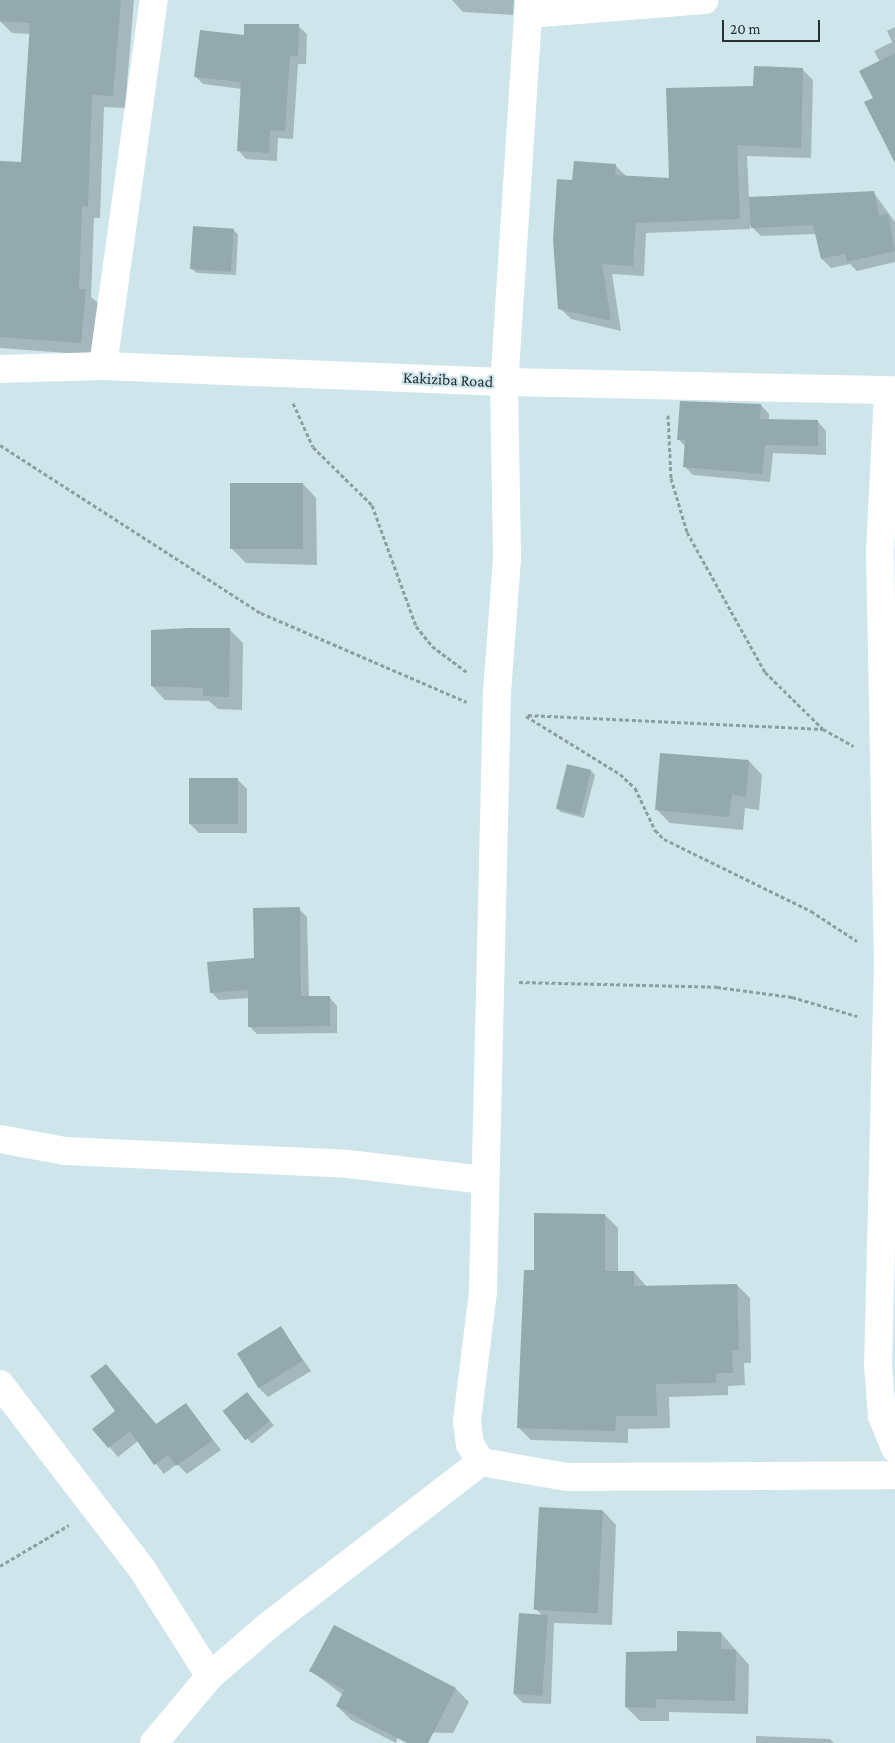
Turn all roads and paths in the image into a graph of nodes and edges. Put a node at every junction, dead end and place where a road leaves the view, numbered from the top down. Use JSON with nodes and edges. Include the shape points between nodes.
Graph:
{"nodes":[{"id":1,"x":154,"y":0,"type":"edge"},
{"id":2,"x":704,"y":0,"type":"edge"},
{"id":3,"x":529,"y":7,"type":"edge"},
{"id":4,"x":103,"y":366,"type":"junction"},
{"id":5,"x":0,"y":368,"type":"edge"},
{"id":6,"x":292,"y":372,"type":"junction"},
{"id":7,"x":504,"y":382,"type":"junction"},
{"id":8,"x":669,"y":387,"type":"junction"},
{"id":9,"x":892,"y":391,"type":"edge"},
{"id":10,"x":0,"y":445,"type":"edge"},
{"id":11,"x":496,"y":704,"type":"junction"},
{"id":12,"x":524,"y":715,"type":"junction"},
{"id":13,"x":823,"y":730,"type":"junction"},
{"id":14,"x":882,"y":762,"type":"junction"},
{"id":15,"x":890,"y":806,"type":"edge"},
{"id":16,"x":890,"y":972,"type":"edge"},
{"id":17,"x":491,"y":982,"type":"junction"},
{"id":18,"x":885,"y":1024,"type":"junction"},
{"id":19,"x":0,"y":1139,"type":"edge"},
{"id":20,"x":485,"y":1180,"type":"junction"},
{"id":21,"x":0,"y":1384,"type":"edge"},
{"id":22,"x":895,"y":1449,"type":"edge"},
{"id":23,"x":481,"y":1462,"type":"junction"},
{"id":24,"x":895,"y":1475,"type":"edge"},
{"id":25,"x":95,"y":1509,"type":"junction"},
{"id":26,"x":0,"y":1566,"type":"edge"},
{"id":27,"x":210,"y":1676,"type":"junction"},
{"id":28,"x":162,"y":1740,"type":"edge"}],
"edges":[{"from":1,"to":4,"type":"street"},
{"from":2,"to":3,"type":"street"},
{"from":3,"to":7,"type":"street"},
{"from":4,"to":5,"type":"street","name":"Kakiziba Road"},
{"from":4,"to":6,"type":"street","name":"Kakiziba Road"},
{"from":6,"to":7,"type":"street","name":"Kakiziba Road"},
{"from":6,"to":11,"type":"path","via":[[293,402],[307,438],[372,505],[416,626]]},
{"from":7,"to":8,"type":"street","name":"Kakiziba Road"},
{"from":7,"to":11,"type":"street","via":[[508,559]]},
{"from":8,"to":9,"type":"street","name":"Kakiziba Road"},
{"from":8,"to":13,"type":"path","via":[[671,478],[688,532],[765,672]]},
{"from":9,"to":14,"type":"street","via":[[880,550]]},
{"from":10,"to":11,"type":"path","via":[[261,613]]},
{"from":11,"to":12,"type":"path"},
{"from":11,"to":17,"type":"street"},
{"from":12,"to":13,"type":"path"},
{"from":12,"to":16,"type":"path","via":[[620,774],[635,788],[655,830],[664,839],[810,911]]},
{"from":13,"to":14,"type":"path"},
{"from":14,"to":15,"type":"street"},
{"from":15,"to":16,"type":"street"},
{"from":16,"to":18,"type":"street"},
{"from":17,"to":18,"type":"path","via":[[717,987],[792,996]]},
{"from":17,"to":20,"type":"street"},
{"from":18,"to":22,"type":"street","via":[[878,1364],[882,1416]]},
{"from":19,"to":20,"type":"street","via":[[65,1151],[348,1164]]},
{"from":20,"to":23,"type":"street","via":[[483,1292],[467,1421],[470,1444]]},
{"from":21,"to":25,"type":"street"},
{"from":23,"to":24,"type":"street","via":[[506,1470],[567,1477]]},
{"from":23,"to":27,"type":"street","via":[[269,1625]]},
{"from":25,"to":26,"type":"path"},
{"from":25,"to":27,"type":"street","via":[[142,1569]]},
{"from":27,"to":28,"type":"street"}]}
